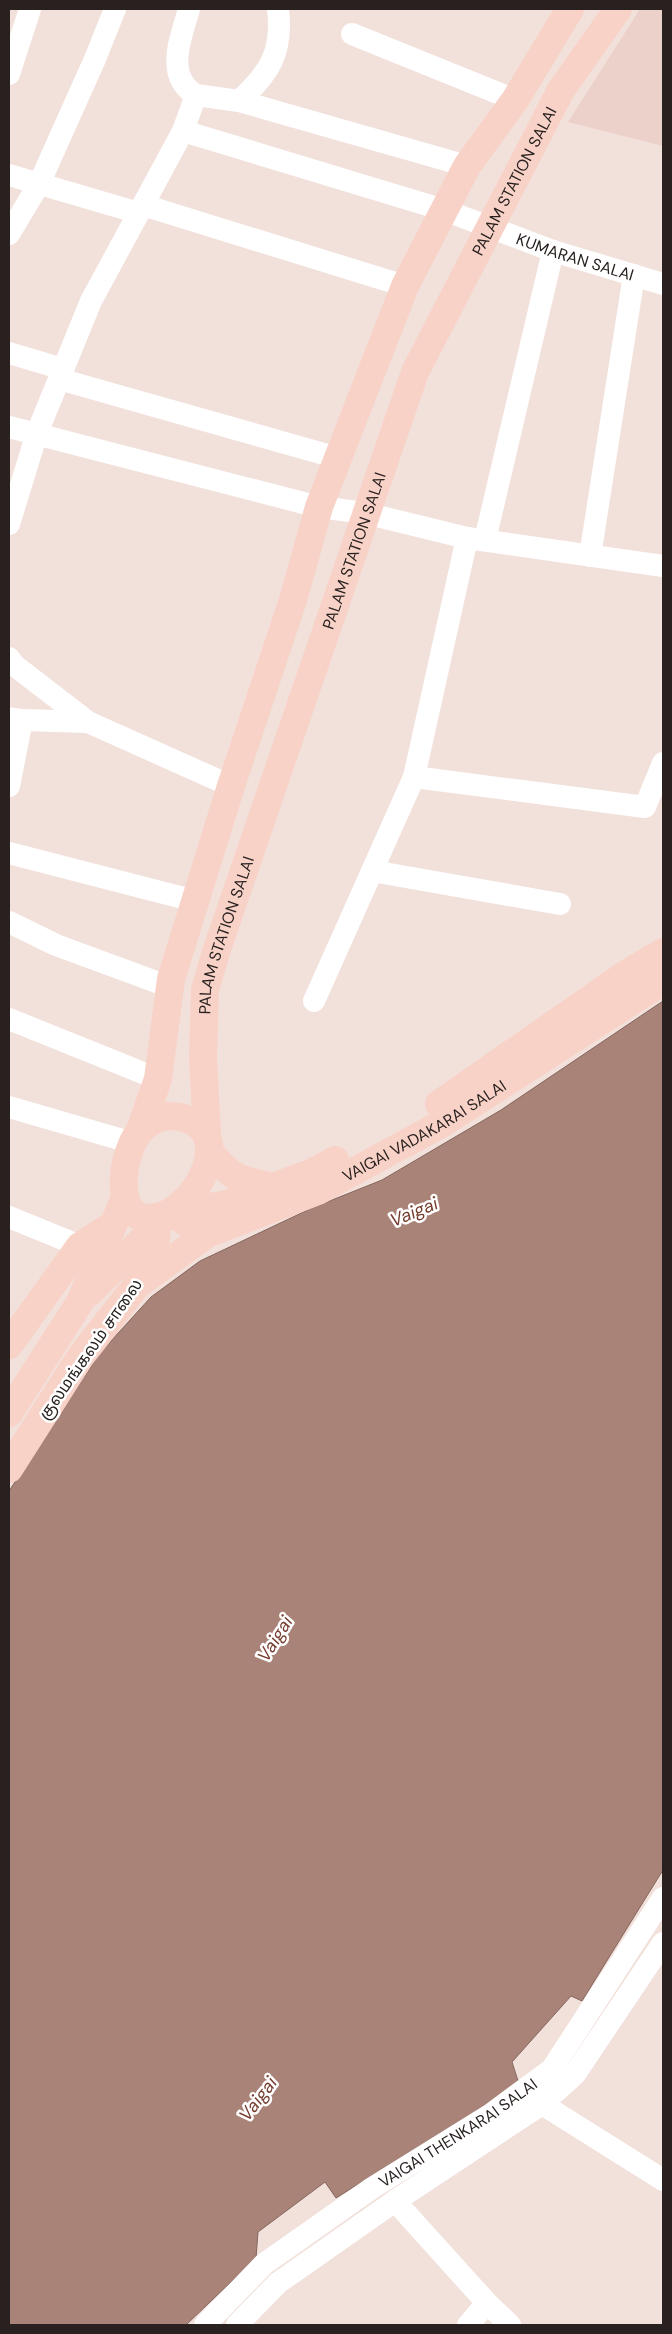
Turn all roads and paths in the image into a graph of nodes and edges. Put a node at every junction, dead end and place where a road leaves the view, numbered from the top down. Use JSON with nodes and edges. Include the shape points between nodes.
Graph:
{"nodes":[{"id":1,"x":30,"y":9,"type":"edge"},
{"id":2,"x":115,"y":9,"type":"edge"},
{"id":3,"x":189,"y":9,"type":"edge"},
{"id":4,"x":278,"y":9,"type":"edge"},
{"id":5,"x":570,"y":9,"type":"edge"},
{"id":6,"x":618,"y":9,"type":"edge"},
{"id":7,"x":352,"y":34,"type":"dead end"},
{"id":8,"x":9,"y":74,"type":"edge"},
{"id":9,"x":196,"y":95,"type":"junction"},
{"id":10,"x":515,"y":100,"type":"junction"},
{"id":11,"x":239,"y":101,"type":"junction"},
{"id":12,"x":183,"y":131,"type":"junction"},
{"id":13,"x":467,"y":166,"type":"junction"},
{"id":14,"x":9,"y":175,"type":"edge"},
{"id":15,"x":39,"y":184,"type":"junction"},
{"id":16,"x":141,"y":209,"type":"junction"},
{"id":17,"x":444,"y":210,"type":"junction"},
{"id":18,"x":489,"y":228,"type":"junction"},
{"id":19,"x":9,"y":234,"type":"edge"},
{"id":20,"x":553,"y":251,"type":"junction"},
{"id":21,"x":634,"y":275,"type":"junction"},
{"id":22,"x":663,"y":284,"type":"edge"},
{"id":23,"x":405,"y":286,"type":"junction"},
{"id":24,"x":9,"y":353,"type":"edge"},
{"id":25,"x":61,"y":374,"type":"junction"},
{"id":26,"x":9,"y":427,"type":"edge"},
{"id":27,"x":37,"y":433,"type":"junction"},
{"id":28,"x":338,"y":458,"type":"junction"},
{"id":29,"x":319,"y":507,"type":"junction"},
{"id":30,"x":365,"y":513,"type":"junction"},
{"id":31,"x":9,"y":524,"type":"edge"},
{"id":32,"x":476,"y":539,"type":"junction"},
{"id":33,"x":590,"y":556,"type":"junction"},
{"id":34,"x":663,"y":564,"type":"edge"},
{"id":35,"x":9,"y":658,"type":"edge"},
{"id":36,"x":15,"y":719,"type":"edge"},
{"id":37,"x":88,"y":722,"type":"junction"},
{"id":38,"x":663,"y":764,"type":"edge"},
{"id":39,"x":414,"y":777,"type":"junction"},
{"id":40,"x":9,"y":786,"type":"edge"},
{"id":41,"x":231,"y":786,"type":"junction"},
{"id":42,"x":9,"y":853,"type":"edge"},
{"id":43,"x":372,"y":871,"type":"junction"},
{"id":44,"x":195,"y":901,"type":"junction"},
{"id":45,"x":560,"y":904,"type":"dead end"},
{"id":46,"x":9,"y":922,"type":"edge"},
{"id":47,"x":663,"y":952,"type":"edge"},
{"id":48,"x":663,"y":981,"type":"edge"},
{"id":49,"x":170,"y":988,"type":"junction"},
{"id":50,"x":314,"y":1001,"type":"dead end"},
{"id":51,"x":9,"y":1019,"type":"edge"},
{"id":52,"x":158,"y":1079,"type":"junction"},
{"id":53,"x":9,"y":1107,"type":"edge"},
{"id":54,"x":136,"y":1137,"type":"junction"},
{"id":55,"x":208,"y":1143,"type":"junction"},
{"id":56,"x":274,"y":1187,"type":"junction"},
{"id":57,"x":124,"y":1200,"type":"junction"},
{"id":58,"x":170,"y":1213,"type":"junction"},
{"id":59,"x":9,"y":1217,"type":"edge"},
{"id":60,"x":112,"y":1226,"type":"junction"},
{"id":61,"x":210,"y":1232,"type":"junction"},
{"id":62,"x":80,"y":1246,"type":"junction"},
{"id":63,"x":136,"y":1286,"type":"junction"},
{"id":64,"x":80,"y":1302,"type":"junction"},
{"id":65,"x":9,"y":1345,"type":"edge"},
{"id":66,"x":9,"y":1413,"type":"edge"},
{"id":67,"x":9,"y":1470,"type":"edge"},
{"id":68,"x":663,"y":1898,"type":"edge"},
{"id":69,"x":663,"y":1943,"type":"edge"},
{"id":70,"x":542,"y":2104,"type":"junction"},
{"id":71,"x":663,"y":2180,"type":"edge"},
{"id":72,"x":395,"y":2201,"type":"junction"},
{"id":73,"x":487,"y":2303,"type":"junction"},
{"id":74,"x":204,"y":2325,"type":"edge"},
{"id":75,"x":237,"y":2325,"type":"edge"},
{"id":76,"x":468,"y":2325,"type":"edge"},
{"id":77,"x":510,"y":2325,"type":"edge"}],
"edges":[{"from":1,"to":8,"type":"street"},
{"from":2,"to":15,"type":"street"},
{"from":3,"to":9,"type":"street","via":[[177,70],[184,88]]},
{"from":4,"to":11,"type":"street","via":[[281,31],[273,59],[261,82]]},
{"from":5,"to":10,"type":"main road"},
{"from":6,"to":18,"type":"main road","name":"PALAM STATION SALAI","via":[[561,90]]},
{"from":7,"to":10,"type":"street"},
{"from":9,"to":11,"type":"street"},
{"from":9,"to":12,"type":"street"},
{"from":10,"to":13,"type":"main road"},
{"from":11,"to":13,"type":"street"},
{"from":12,"to":16,"type":"street"},
{"from":12,"to":17,"type":"street","name":"KUMARAN SALAI"},
{"from":13,"to":17,"type":"main road"},
{"from":14,"to":15,"type":"street"},
{"from":15,"to":16,"type":"street"},
{"from":15,"to":19,"type":"street"},
{"from":16,"to":23,"type":"street"},
{"from":16,"to":25,"type":"street","via":[[91,301]]},
{"from":17,"to":18,"type":"street","name":"KUMARAN SALAI"},
{"from":17,"to":23,"type":"main road"},
{"from":18,"to":20,"type":"street","name":"KUMARAN SALAI"},
{"from":18,"to":30,"type":"main road","name":"PALAM STATION SALAI","via":[[415,372]]},
{"from":20,"to":21,"type":"street","name":"KUMARAN SALAI"},
{"from":20,"to":32,"type":"street"},
{"from":21,"to":22,"type":"street","name":"KUMARAN SALAI"},
{"from":21,"to":33,"type":"street"},
{"from":23,"to":28,"type":"main road"},
{"from":24,"to":25,"type":"street"},
{"from":25,"to":27,"type":"street"},
{"from":25,"to":28,"type":"street"},
{"from":26,"to":27,"type":"street"},
{"from":27,"to":29,"type":"street"},
{"from":27,"to":31,"type":"street"},
{"from":28,"to":29,"type":"main road"},
{"from":29,"to":30,"type":"street"},
{"from":29,"to":41,"type":"main road","via":[[293,600]]},
{"from":30,"to":32,"type":"street"},
{"from":30,"to":55,"type":"main road","name":"PALAM STATION SALAI","via":[[205,990],[203,1057]]},
{"from":32,"to":33,"type":"street"},
{"from":32,"to":39,"type":"street"},
{"from":33,"to":34,"type":"street"},
{"from":35,"to":37,"type":"street"},
{"from":36,"to":37,"type":"street"},
{"from":36,"to":40,"type":"street"},
{"from":37,"to":41,"type":"street"},
{"from":38,"to":39,"type":"street","via":[[645,807]]},
{"from":39,"to":43,"type":"street"},
{"from":41,"to":44,"type":"main road"},
{"from":42,"to":44,"type":"street"},
{"from":43,"to":45,"type":"street"},
{"from":43,"to":50,"type":"street"},
{"from":44,"to":49,"type":"main road"},
{"from":46,"to":49,"type":"street","via":[[56,945]]},
{"from":47,"to":56,"type":"main road","name":"VAIGAI VADAKARAI SALAI","via":[[626,974],[438,1105],[311,1173]]},
{"from":48,"to":61,"type":"main road","name":"VAIGAI VADAKARAI SALAI","via":[[442,1123],[318,1191]]},
{"from":49,"to":52,"type":"main road"},
{"from":51,"to":52,"type":"street"},
{"from":52,"to":54,"type":"main road"},
{"from":53,"to":54,"type":"street"},
{"from":54,"to":55,"type":"main road","via":[[157,1118],[176,1116],[193,1122]]},
{"from":54,"to":57,"type":"main road","via":[[125,1176]]},
{"from":55,"to":56,"type":"main road","via":[[224,1168],[234,1176]]},
{"from":55,"to":58,"type":"main road","via":[[200,1180]]},
{"from":56,"to":58,"type":"main road","name":"VAIGAI VADAKARAI SALAI","via":[[227,1204]]},
{"from":57,"to":58,"type":"main road","via":[[130,1211],[141,1217]]},
{"from":57,"to":60,"type":"main road"},
{"from":58,"to":61,"type":"main road","via":[[200,1232]]},
{"from":58,"to":63,"type":"main road","name":"குலமங்கலம் சாலை"},
{"from":58,"to":64,"type":"main road"},
{"from":59,"to":62,"type":"street"},
{"from":60,"to":62,"type":"main road"},
{"from":60,"to":64,"type":"main road"},
{"from":61,"to":63,"type":"main road","name":"VAIGAI VADAKARAI SALAI"},
{"from":62,"to":65,"type":"main road"},
{"from":63,"to":67,"type":"main road","name":"குலமங்கலம் சாலை","via":[[80,1356]]},
{"from":64,"to":66,"type":"main road"},
{"from":68,"to":74,"type":"street","name":"VAIGAI THENKARAI SALAI","via":[[552,2069],[491,2114],[372,2188],[264,2264]]},
{"from":69,"to":70,"type":"street","name":"VAIGAI THENKARAI SALAI","via":[[575,2074]]},
{"from":70,"to":71,"type":"street"},
{"from":70,"to":72,"type":"street","name":"VAIGAI THENKARAI SALAI"},
{"from":72,"to":73,"type":"street"},
{"from":72,"to":75,"type":"street","name":"VAIGAI THENKARAI SALAI","via":[[278,2283]]},
{"from":73,"to":76,"type":"street"},
{"from":73,"to":77,"type":"street"}]}
